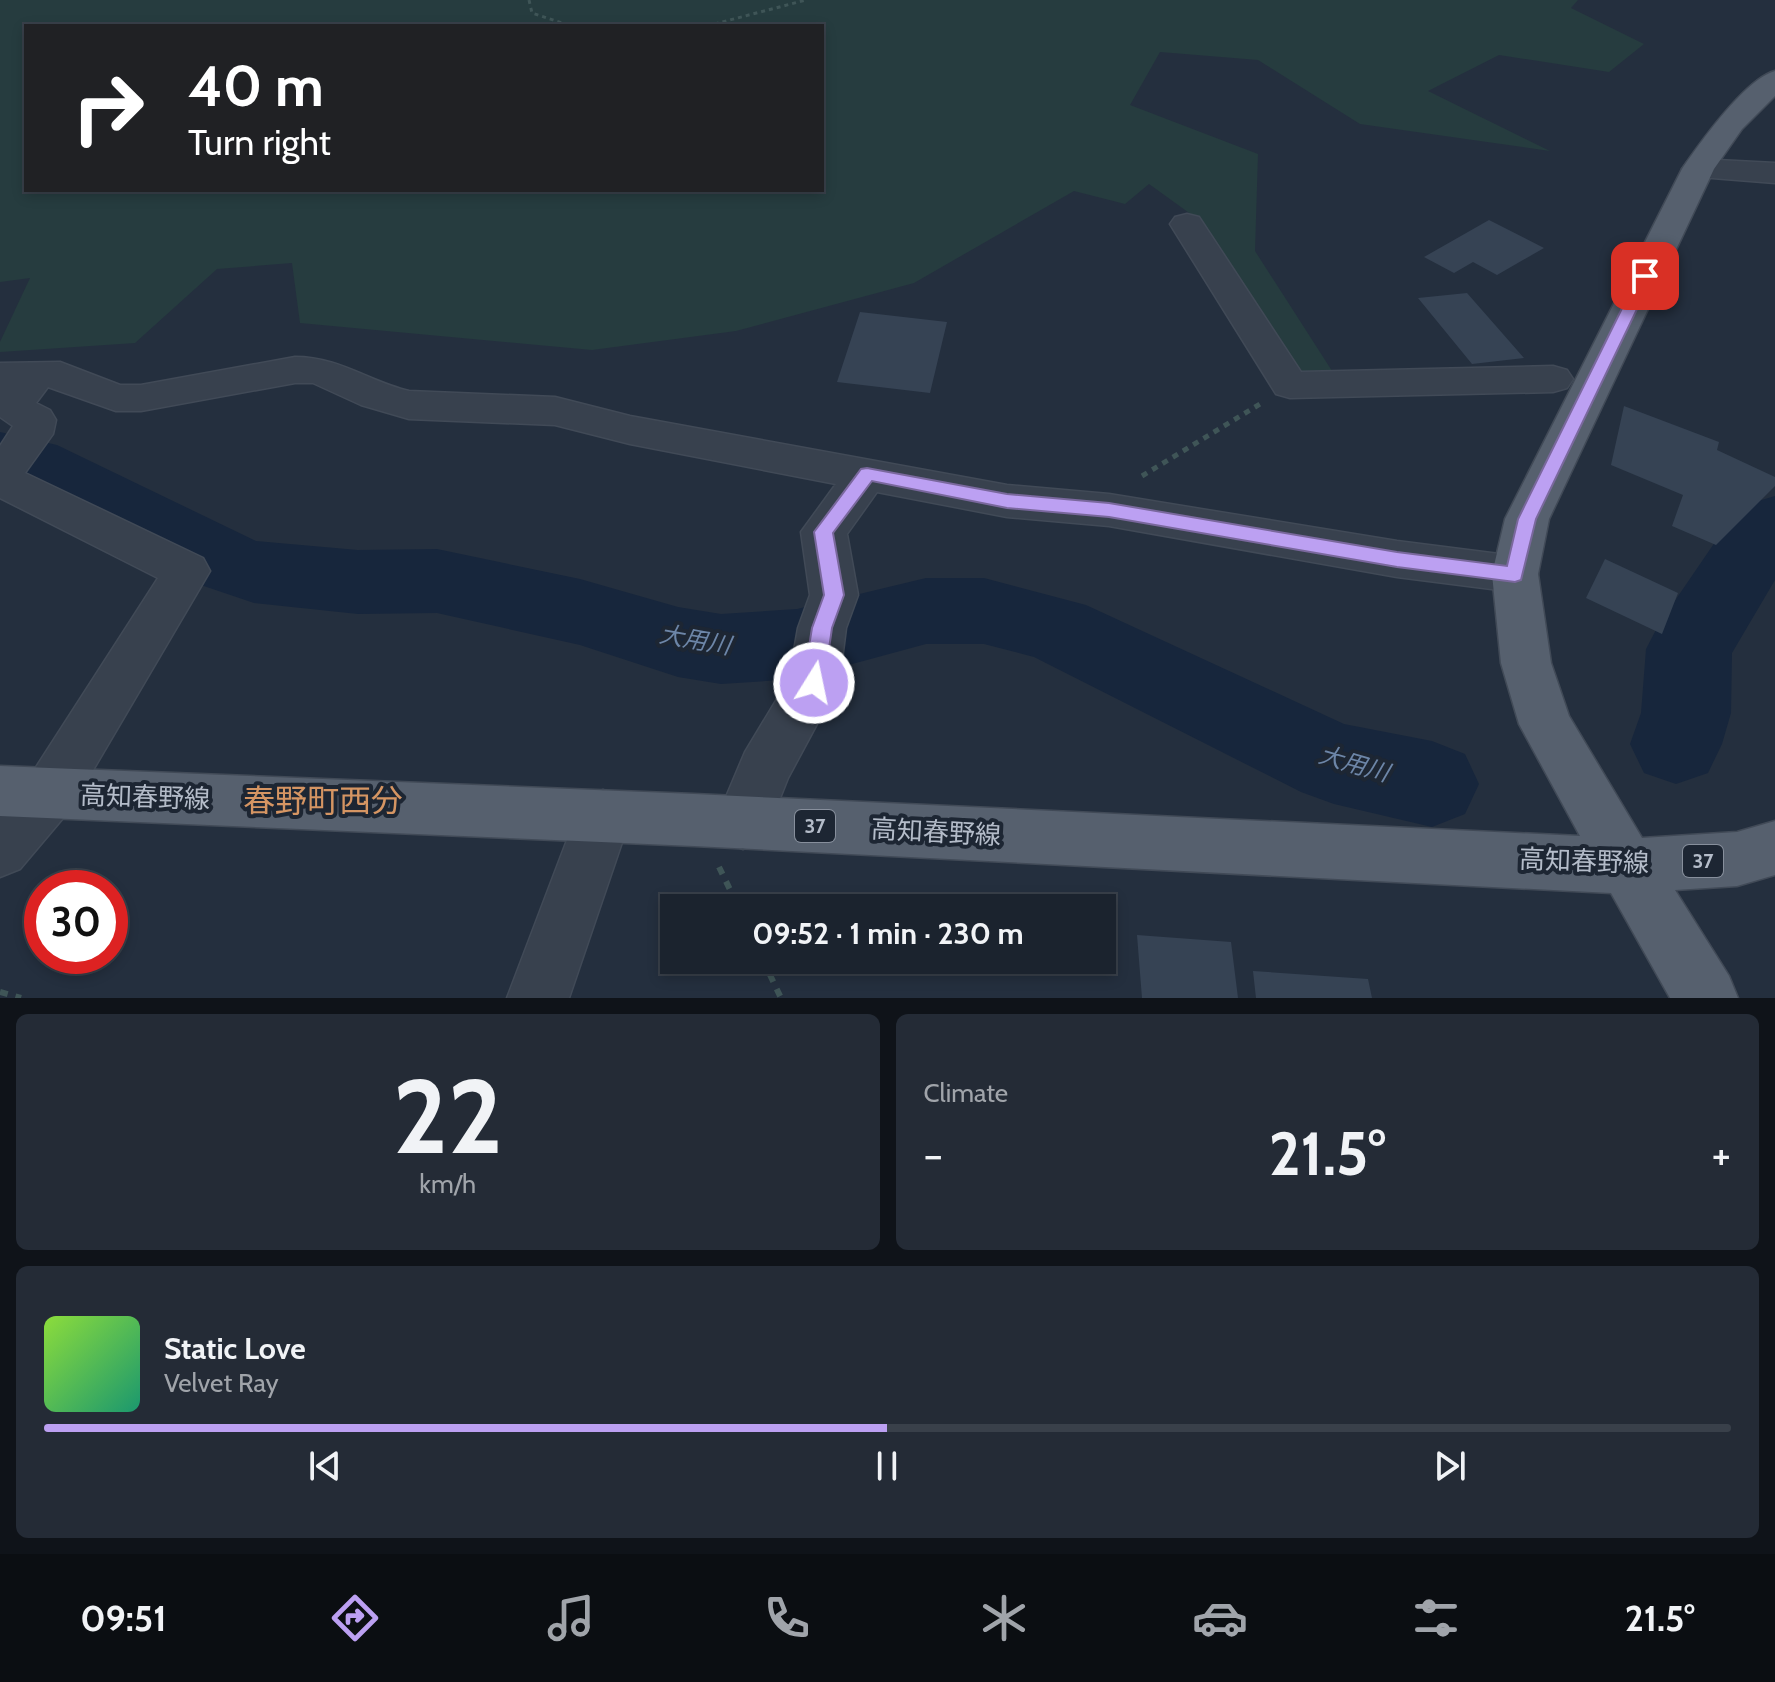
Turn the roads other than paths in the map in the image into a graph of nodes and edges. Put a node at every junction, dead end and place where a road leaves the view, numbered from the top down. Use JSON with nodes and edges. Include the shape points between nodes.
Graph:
{"nodes":[{"id":1,"x":1775,"y":80,"type":"edge"},
{"id":2,"x":1698,"y":169,"type":"junction"},
{"id":3,"x":1775,"y":173,"type":"edge"},
{"id":4,"x":1187,"y":224,"type":"dead end"},
{"id":5,"x":19,"y":374,"type":"edge"},
{"id":6,"x":1553,"y":379,"type":"dead end"},
{"id":7,"x":5,"y":469,"type":"edge"},
{"id":8,"x":867,"y":474,"type":"junction"},
{"id":9,"x":1515,"y":574,"type":"junction"},
{"id":10,"x":25,"y":792,"type":"edge"},
{"id":11,"x":603,"y":816,"type":"junction"},
{"id":12,"x":743,"y":823,"type":"junction"},
{"id":13,"x":1775,"y":848,"type":"edge"},
{"id":14,"x":0,"y":850,"type":"edge"},
{"id":15,"x":1629,"y":866,"type":"junction"},
{"id":16,"x":538,"y":998,"type":"edge"},
{"id":17,"x":1707,"y":998,"type":"edge"}],
"edges":[{"from":1,"to":2,"type":"main road","via":[[1731,123]]},
{"from":2,"to":3,"type":"street"},
{"from":2,"to":9,"type":"main road","via":[[1527,519]]},
{"from":4,"to":6,"type":"street","via":[[1290,385]]},
{"from":5,"to":7,"type":"street","via":[[16,410],[35,420],[32,434]]},
{"from":5,"to":8,"type":"street","via":[[60,375],[116,398],[141,398],[319,370],[409,405],[555,411]]},
{"from":7,"to":10,"type":"street","via":[[187,571]]},
{"from":8,"to":9,"type":"street","via":[[1007,501],[1091,508]]},
{"from":8,"to":12,"type":"street","via":[[824,532],[834,595],[814,683],[764,769]]},
{"from":9,"to":15,"type":"main road","via":[[1526,663],[1545,724]]},
{"from":10,"to":11,"type":"main road","name":"高知春野線","number":"37"},
{"from":10,"to":14,"type":"street"},
{"from":11,"to":12,"type":"main road","name":"高知春野線","number":"37"},
{"from":11,"to":16,"type":"street"},
{"from":12,"to":15,"type":"main road","name":"高知春野線","number":"37"},
{"from":13,"to":15,"type":"main road","name":"高知春野線","number":"37","via":[[1737,859]]},
{"from":15,"to":17,"type":"main road"}]}
